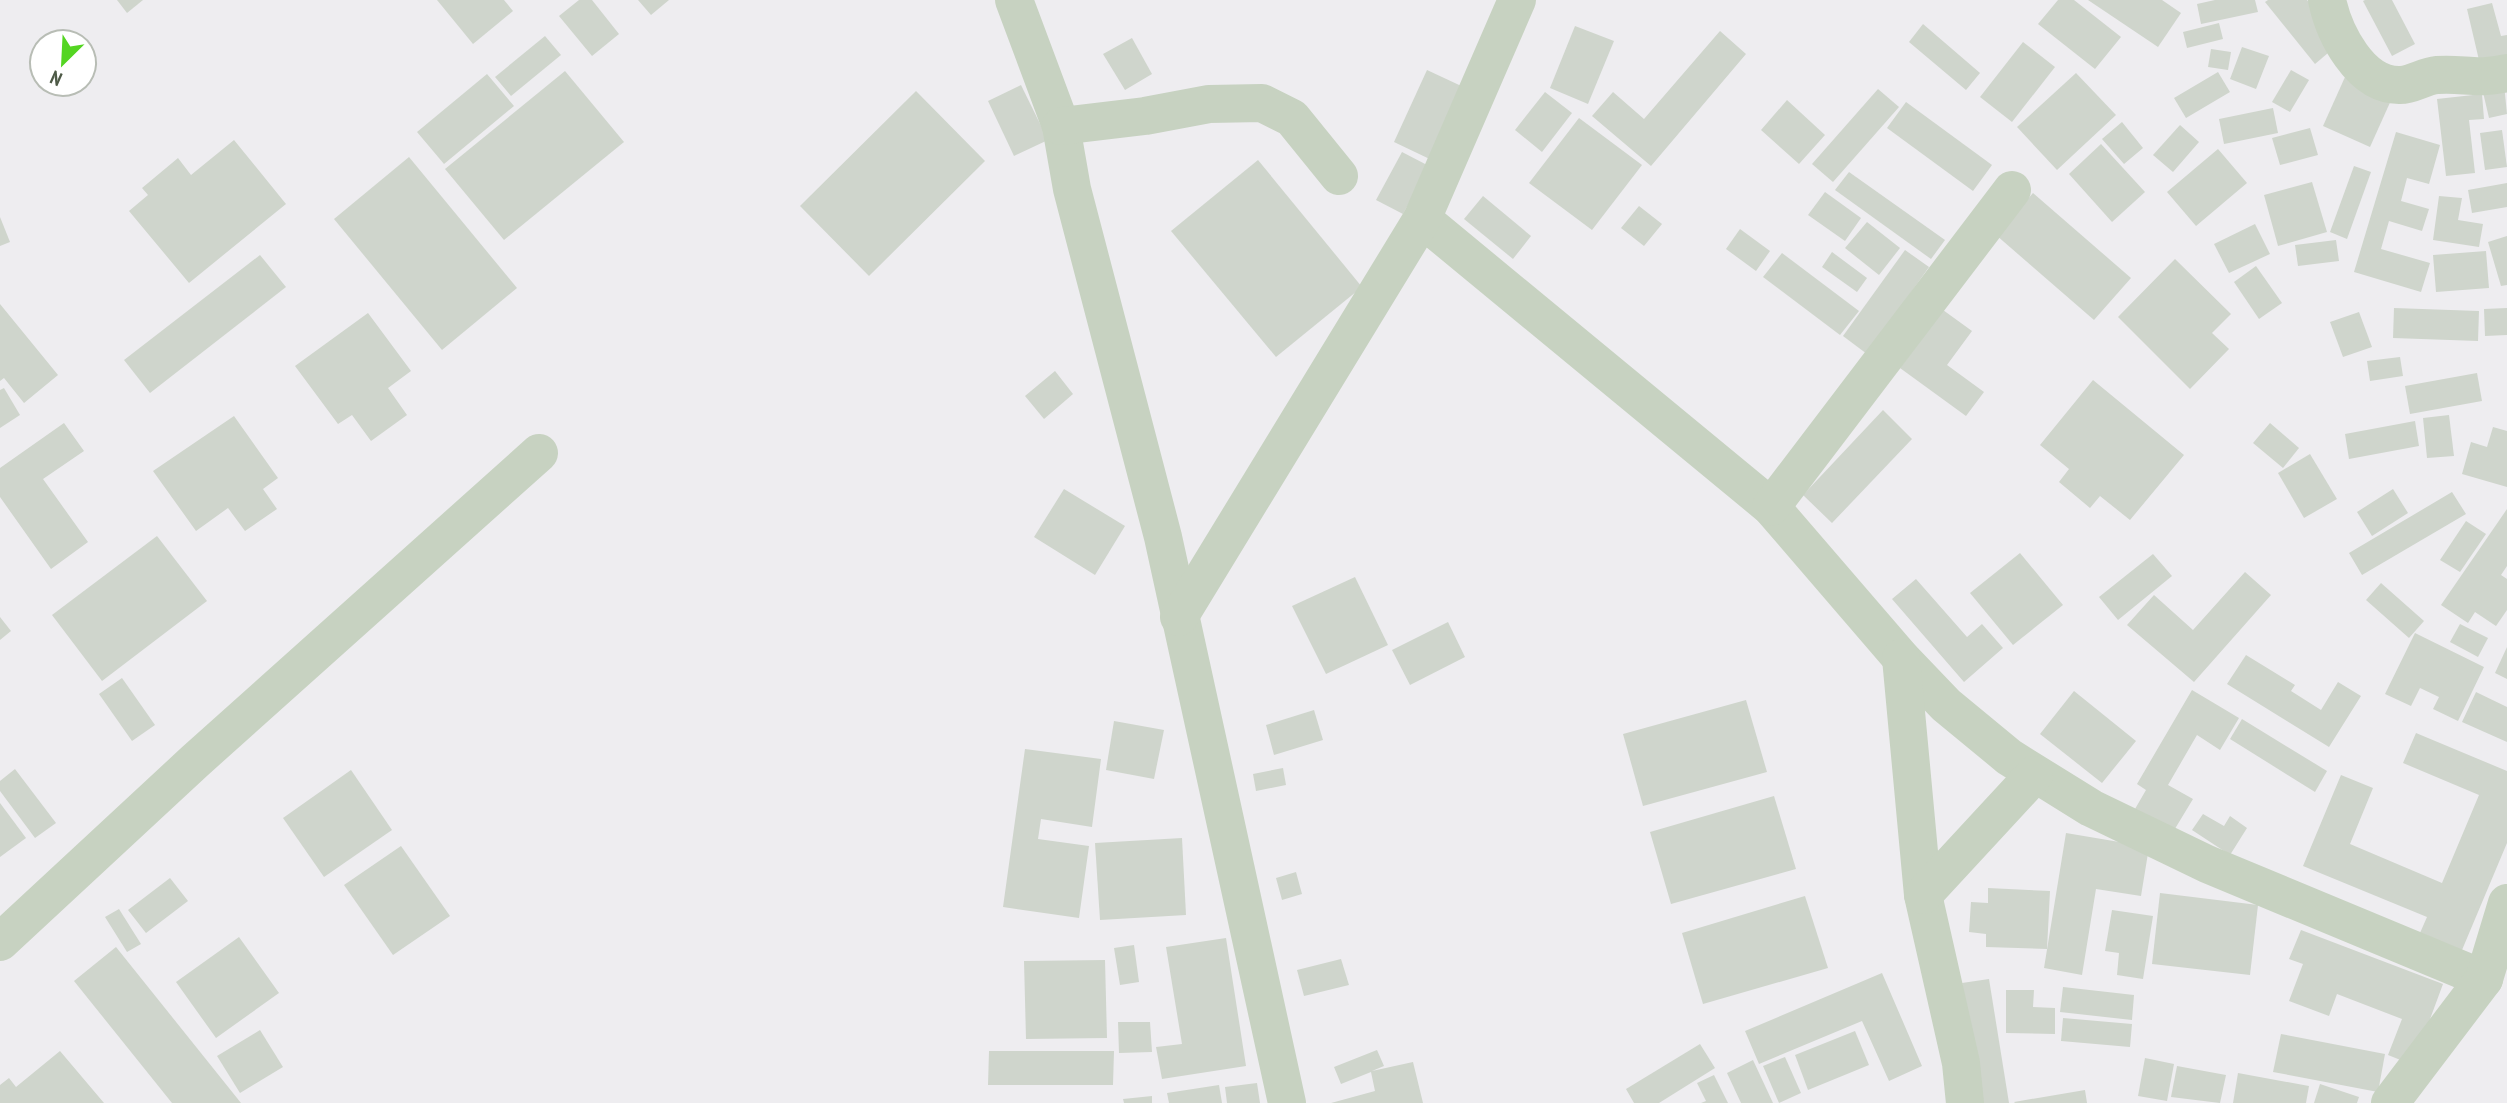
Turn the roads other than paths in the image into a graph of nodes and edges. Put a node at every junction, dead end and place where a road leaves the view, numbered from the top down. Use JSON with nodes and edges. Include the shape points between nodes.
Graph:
{"nodes":[{"id":1,"x":1014,"y":0,"type":"edge"},
{"id":2,"x":1517,"y":0,"type":"edge"},
{"id":3,"x":2328,"y":0,"type":"edge"},
{"id":4,"x":2507,"y":73,"type":"edge"},
{"id":5,"x":1061,"y":126,"type":"junction"},
{"id":6,"x":1339,"y":176,"type":"dead end"},
{"id":7,"x":2012,"y":190,"type":"dead end"},
{"id":8,"x":1422,"y":219,"type":"junction"},
{"id":9,"x":539,"y":453,"type":"dead end"},
{"id":10,"x":1771,"y":507,"type":"junction"},
{"id":11,"x":1179,"y":617,"type":"junction"},
{"id":12,"x":1901,"y":658,"type":"junction"},
{"id":13,"x":2034,"y":775,"type":"junction"},
{"id":14,"x":1923,"y":895,"type":"junction"},
{"id":15,"x":2507,"y":903,"type":"edge"},
{"id":16,"x":0,"y":942,"type":"edge"},
{"id":17,"x":2484,"y":979,"type":"junction"},
{"id":18,"x":1287,"y":1103,"type":"edge"},
{"id":19,"x":1965,"y":1103,"type":"edge"},
{"id":20,"x":2390,"y":1103,"type":"edge"}],
"edges":[{"from":1,"to":5,"type":"street"},
{"from":2,"to":8,"type":"street"},
{"from":3,"to":4,"type":"street","via":[[2350,55],[2384,83],[2409,84],[2436,75],[2484,79]]},
{"from":5,"to":6,"type":"street","via":[[1209,104],[1262,103],[1292,118]]},
{"from":5,"to":11,"type":"street","via":[[1072,188],[1163,537]]},
{"from":7,"to":10,"type":"street"},
{"from":8,"to":10,"type":"street"},
{"from":8,"to":11,"type":"street"},
{"from":9,"to":16,"type":"street"},
{"from":10,"to":12,"type":"street"},
{"from":11,"to":18,"type":"street"},
{"from":12,"to":13,"type":"street","via":[[1946,705]]},
{"from":12,"to":14,"type":"street"},
{"from":13,"to":14,"type":"street"},
{"from":13,"to":17,"type":"street","via":[[2207,864]]},
{"from":14,"to":19,"type":"street","via":[[1961,1063]]},
{"from":15,"to":17,"type":"street"},
{"from":17,"to":20,"type":"street"}]}
